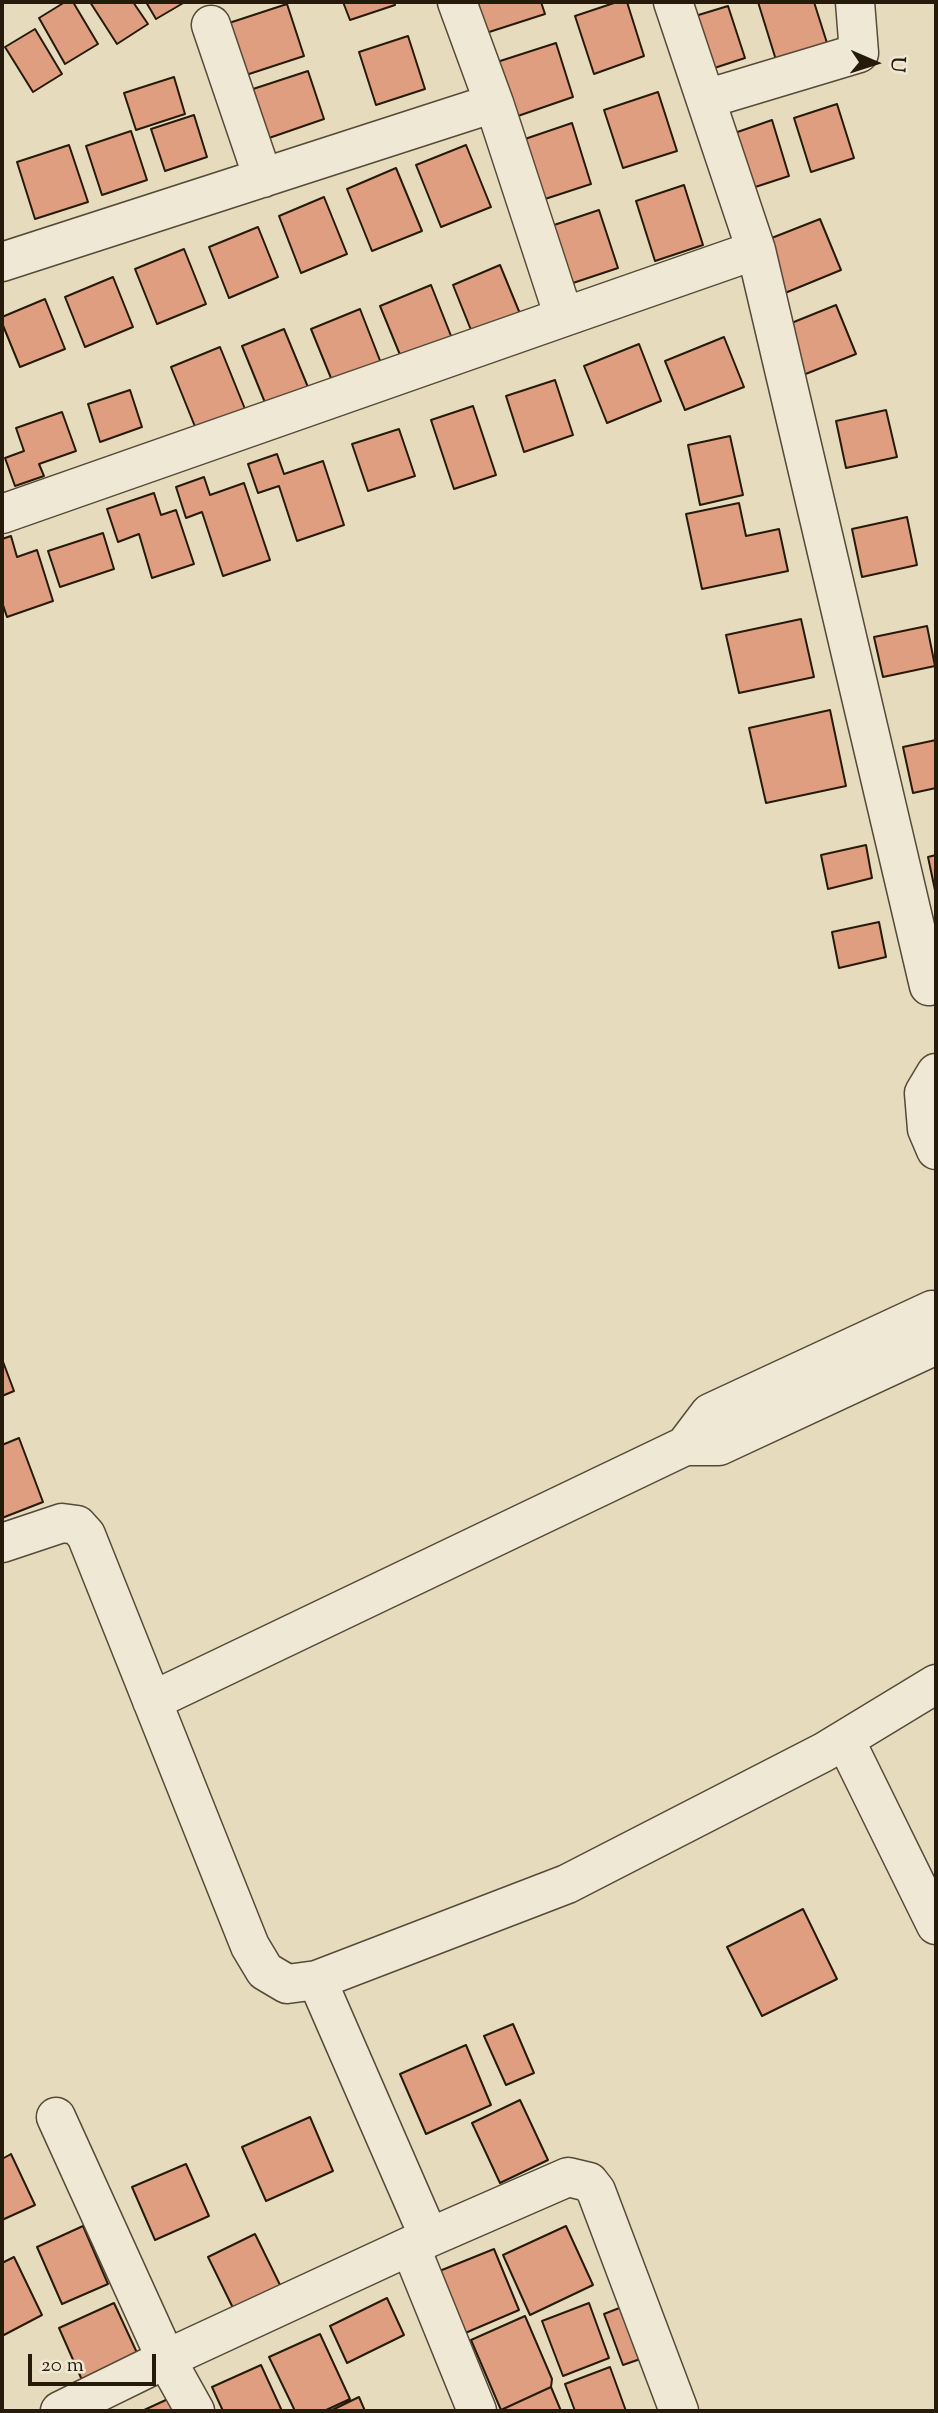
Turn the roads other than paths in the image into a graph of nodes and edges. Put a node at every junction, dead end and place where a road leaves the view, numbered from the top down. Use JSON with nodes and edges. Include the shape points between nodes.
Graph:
{"nodes":[{"id":1,"x":457,"y":2,"type":"edge"},
{"id":2,"x":673,"y":2,"type":"edge"},
{"id":3,"x":855,"y":2,"type":"edge"},
{"id":4,"x":211,"y":24,"type":"dead end"},
{"id":5,"x":706,"y":99,"type":"junction"},
{"id":6,"x":494,"y":103,"type":"junction"},
{"id":7,"x":263,"y":178,"type":"junction"},
{"id":8,"x":757,"y":250,"type":"junction"},
{"id":9,"x":2,"y":262,"type":"edge"},
{"id":10,"x":564,"y":317,"type":"junction"},
{"id":11,"x":2,"y":514,"type":"edge"},
{"id":12,"x":929,"y":986,"type":"dead end"},
{"id":13,"x":936,"y":1073,"type":"edge"},
{"id":14,"x":936,"y":1150,"type":"edge"},
{"id":15,"x":934,"y":1327,"type":"edge"},
{"id":16,"x":2,"y":1543,"type":"edge"},
{"id":17,"x":936,"y":1684,"type":"edge"},
{"id":18,"x":152,"y":1701,"type":"junction"},
{"id":19,"x":845,"y":1740,"type":"junction"},
{"id":20,"x":936,"y":1924,"type":"edge"},
{"id":21,"x":317,"y":1980,"type":"junction"},
{"id":22,"x":56,"y":2117,"type":"dead end"},
{"id":23,"x":420,"y":2242,"type":"junction"},
{"id":24,"x":166,"y":2359,"type":"junction"},
{"id":25,"x":60,"y":2411,"type":"edge"},
{"id":26,"x":195,"y":2411,"type":"edge"},
{"id":27,"x":477,"y":2411,"type":"edge"},
{"id":28,"x":679,"y":2411,"type":"edge"}],
"edges":[{"from":1,"to":6,"type":"street"},
{"from":2,"to":5,"type":"street"},
{"from":3,"to":5,"type":"street","via":[[859,53]]},
{"from":4,"to":7,"type":"street"},
{"from":5,"to":8,"type":"street"},
{"from":6,"to":7,"type":"street"},
{"from":6,"to":10,"type":"street"},
{"from":7,"to":9,"type":"street"},
{"from":8,"to":10,"type":"street"},
{"from":8,"to":12,"type":"street"},
{"from":10,"to":11,"type":"street"},
{"from":13,"to":14,"type":"street","via":[[924,1093],[927,1129]]},
{"from":15,"to":18,"type":"street","via":[[719,1446],[685,1446]]},
{"from":16,"to":18,"type":"street","via":[[62,1522],[77,1525],[86,1535]]},
{"from":17,"to":19,"type":"street"},
{"from":18,"to":21,"type":"street","via":[[250,1946],[265,1971],[287,1984]]},
{"from":19,"to":20,"type":"street"},
{"from":19,"to":21,"type":"street","via":[[567,1884]]},
{"from":21,"to":23,"type":"street"},
{"from":22,"to":24,"type":"street"},
{"from":23,"to":24,"type":"street"},
{"from":23,"to":27,"type":"street"},
{"from":23,"to":28,"type":"street","via":[[568,2177],[589,2182]]},
{"from":24,"to":25,"type":"street"},
{"from":24,"to":26,"type":"street"}]}
